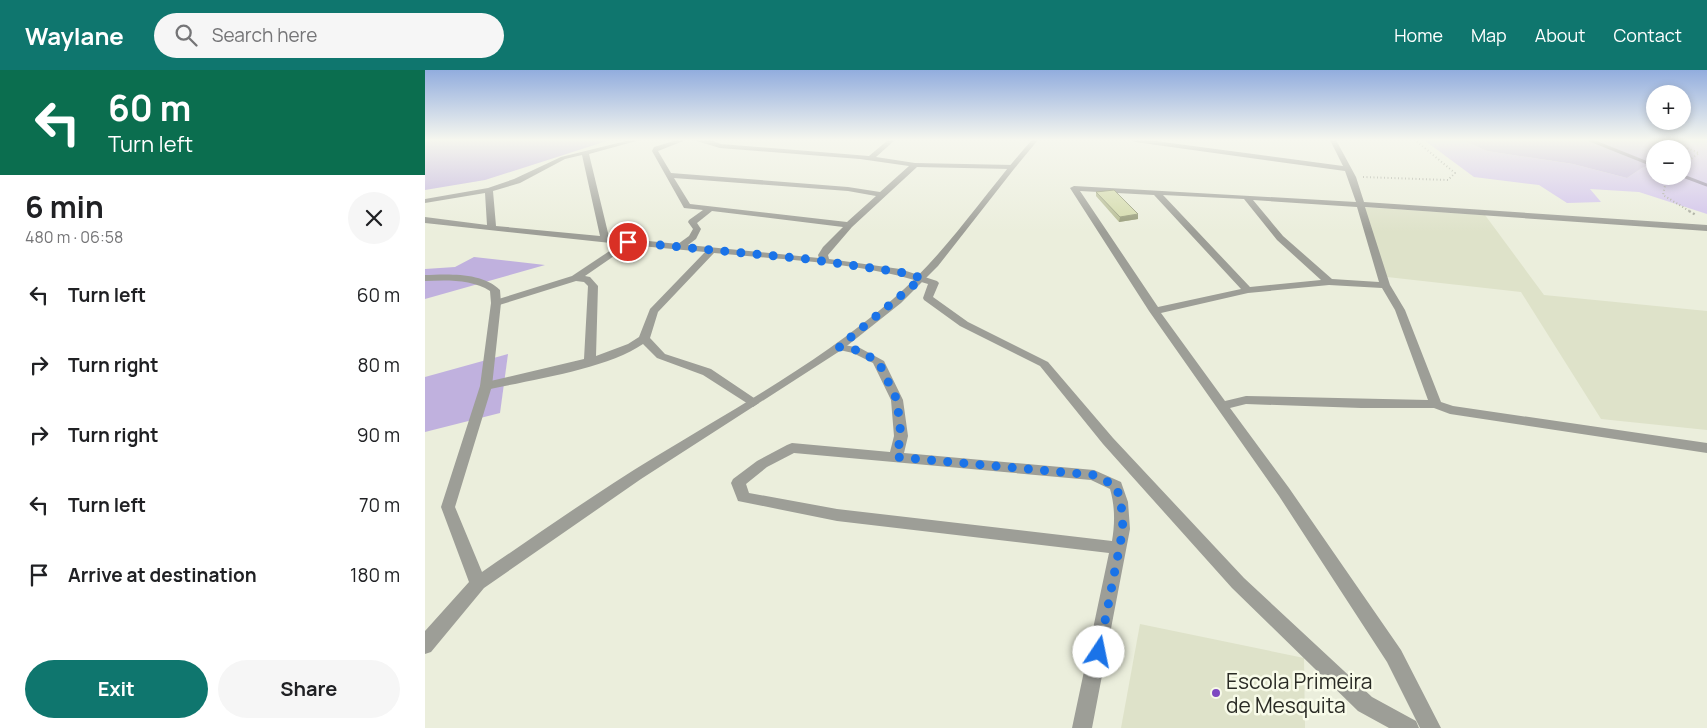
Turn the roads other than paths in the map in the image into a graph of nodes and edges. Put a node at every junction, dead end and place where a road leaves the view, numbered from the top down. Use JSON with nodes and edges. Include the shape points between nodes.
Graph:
{"nodes":[{"id":1,"x":538,"y":171,"type":"edge"},
{"id":2,"x":589,"y":171,"type":"edge"},
{"id":3,"x":666,"y":171,"type":"edge"},
{"id":4,"x":909,"y":171,"type":"edge"},
{"id":5,"x":1008,"y":171,"type":"edge"},
{"id":6,"x":1337,"y":171,"type":"edge"},
{"id":7,"x":1350,"y":173,"type":"joint"},
{"id":8,"x":668,"y":175,"type":"junction"},
{"id":9,"x":489,"y":190,"type":"junction"},
{"id":10,"x":1156,"y":192,"type":"junction"},
{"id":11,"x":883,"y":195,"type":"junction"},
{"id":12,"x":1246,"y":197,"type":"junction"},
{"id":13,"x":425,"y":201,"type":"edge"},
{"id":14,"x":1361,"y":205,"type":"junction"},
{"id":15,"x":710,"y":209,"type":"junction"},
{"id":16,"x":425,"y":220,"type":"edge"},
{"id":17,"x":849,"y":225,"type":"junction"},
{"id":18,"x":492,"y":228,"type":"junction"},
{"id":19,"x":1707,"y":228,"type":"edge"},
{"id":20,"x":605,"y":240,"type":"junction"},
{"id":21,"x":628,"y":242,"type":"junction"},
{"id":22,"x":679,"y":247,"type":"junction"},
{"id":23,"x":712,"y":250,"type":"junction"},
{"id":24,"x":825,"y":261,"type":"junction"},
{"id":25,"x":425,"y":278,"type":"edge"},
{"id":26,"x":575,"y":278,"type":"junction"},
{"id":27,"x":922,"y":278,"type":"junction"},
{"id":28,"x":1329,"y":282,"type":"junction"},
{"id":29,"x":1385,"y":285,"type":"junction"},
{"id":30,"x":1248,"y":290,"type":"junction"},
{"id":31,"x":496,"y":303,"type":"junction"},
{"id":32,"x":1155,"y":311,"type":"junction"},
{"id":33,"x":644,"y":339,"type":"junction"},
{"id":34,"x":839,"y":347,"type":"junction"},
{"id":35,"x":590,"y":361,"type":"junction"},
{"id":36,"x":486,"y":386,"type":"junction"},
{"id":37,"x":753,"y":403,"type":"junction"},
{"id":38,"x":1435,"y":404,"type":"junction"},
{"id":39,"x":1222,"y":406,"type":"junction"},
{"id":40,"x":1701,"y":448,"type":"edge"},
{"id":41,"x":896,"y":457,"type":"junction"},
{"id":42,"x":1707,"y":460,"type":"edge"},
{"id":43,"x":1118,"y":548,"type":"junction"},
{"id":44,"x":478,"y":583,"type":"junction"},
{"id":45,"x":425,"y":646,"type":"edge"},
{"id":46,"x":1083,"y":728,"type":"edge"},
{"id":47,"x":1409,"y":728,"type":"edge"},
{"id":48,"x":1431,"y":728,"type":"edge"}],
"edges":[{"from":1,"to":9,"type":"street"},
{"from":2,"to":20,"type":"street"},
{"from":3,"to":8,"type":"street"},
{"from":4,"to":11,"type":"street"},
{"from":5,"to":27,"type":"street"},
{"from":6,"to":7,"type":"street"},
{"from":7,"to":14,"type":"street"},
{"from":8,"to":11,"type":"street","via":[[848,189]]},
{"from":8,"to":15,"type":"street","via":[[687,206]]},
{"from":9,"to":13,"type":"street"},
{"from":9,"to":18,"type":"street"},
{"from":10,"to":12,"type":"street"},
{"from":10,"to":30,"type":"street"},
{"from":10,"to":32,"type":"street","via":[[1073,188]]},
{"from":11,"to":17,"type":"street"},
{"from":12,"to":14,"type":"street"},
{"from":12,"to":28,"type":"street","via":[[1279,238]]},
{"from":14,"to":19,"type":"street"},
{"from":14,"to":29,"type":"street"},
{"from":15,"to":17,"type":"street"},
{"from":15,"to":22,"type":"street","via":[[692,222],[697,229],[693,237]]},
{"from":16,"to":18,"type":"street"},
{"from":17,"to":24,"type":"street","via":[[826,250]]},
{"from":18,"to":20,"type":"street"},
{"from":20,"to":21,"type":"street"},
{"from":21,"to":22,"type":"street"},
{"from":21,"to":26,"type":"street"},
{"from":22,"to":23,"type":"street"},
{"from":23,"to":24,"type":"street"},
{"from":23,"to":33,"type":"street","via":[[653,313]]},
{"from":24,"to":27,"type":"street"},
{"from":25,"to":31,"type":"street","via":[[450,278],[490,285],[495,290]]},
{"from":26,"to":31,"type":"street"},
{"from":26,"to":35,"type":"street","via":[[587,279],[593,286]]},
{"from":27,"to":34,"type":"street"},
{"from":27,"to":47,"type":"street","via":[[934,283],[928,298],[964,324],[1044,364],[1108,441],[1238,583],[1365,704]]},
{"from":28,"to":29,"type":"street"},
{"from":28,"to":30,"type":"street"},
{"from":29,"to":38,"type":"street","via":[[1400,310]]},
{"from":30,"to":32,"type":"street"},
{"from":31,"to":36,"type":"street"},
{"from":32,"to":39,"type":"street"},
{"from":33,"to":35,"type":"street","via":[[622,352]]},
{"from":33,"to":37,"type":"street","via":[[661,356],[707,372]]},
{"from":34,"to":37,"type":"street"},
{"from":34,"to":41,"type":"street","via":[[856,350],[878,361],[897,400],[901,436]]},
{"from":35,"to":36,"type":"street"},
{"from":36,"to":44,"type":"street","via":[[448,507]]},
{"from":37,"to":44,"type":"street","via":[[636,475]]},
{"from":38,"to":39,"type":"street","via":[[1246,400]]},
{"from":38,"to":40,"type":"street","via":[[1450,410]]},
{"from":39,"to":48,"type":"street","via":[[1285,492],[1394,656]]},
{"from":40,"to":42,"type":"street"},
{"from":41,"to":43,"type":"street","via":[[1094,475],[1116,486],[1123,529]]},
{"from":41,"to":43,"type":"street","via":[[792,448],[762,464],[738,483],[743,497],[837,516]]},
{"from":43,"to":46,"type":"street"},
{"from":44,"to":45,"type":"street"}]}
